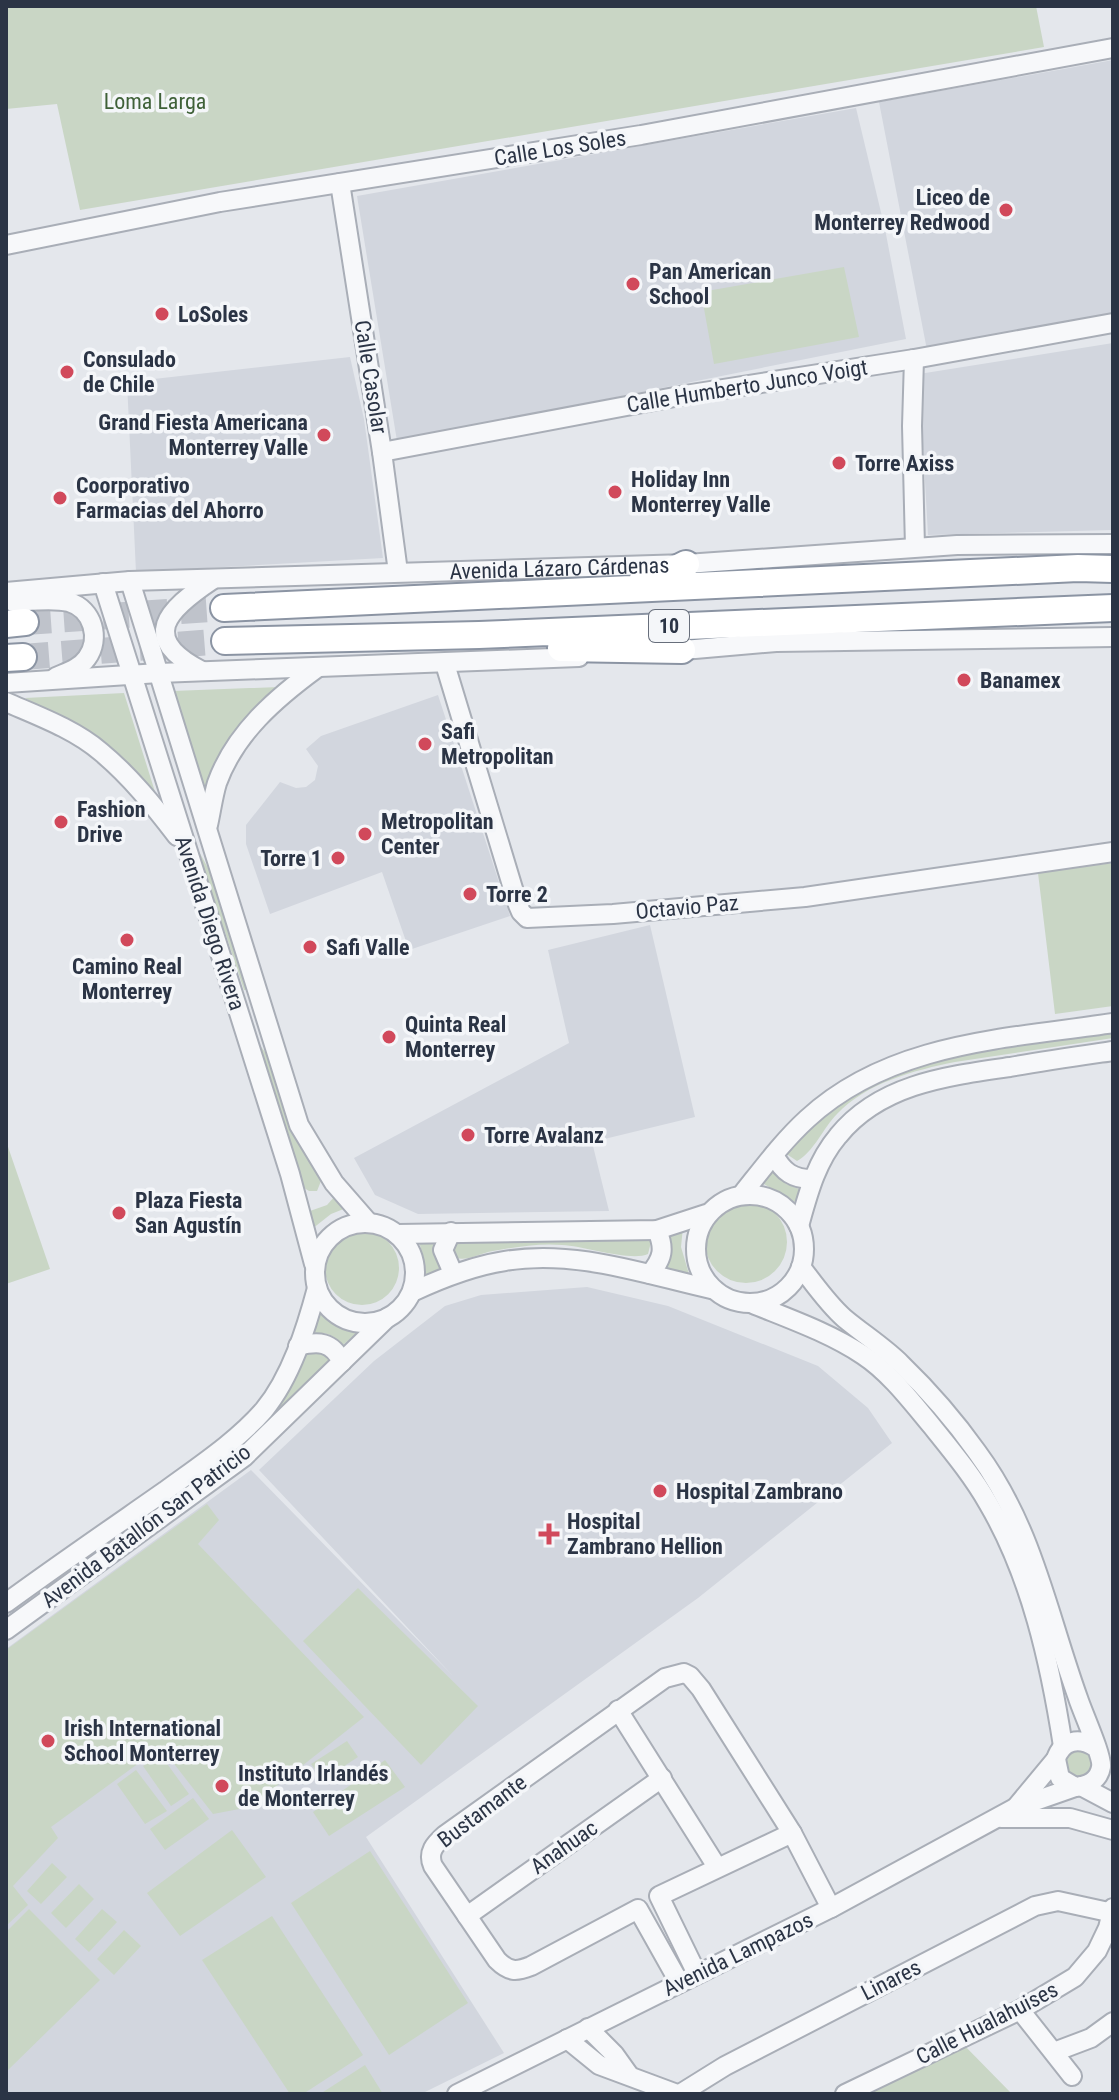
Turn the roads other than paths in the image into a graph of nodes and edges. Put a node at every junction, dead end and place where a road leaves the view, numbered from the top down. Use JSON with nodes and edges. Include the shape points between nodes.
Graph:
{"nodes":[{"id":1,"x":1113,"y":48,"type":"edge"},
{"id":2,"x":340,"y":183,"type":"junction"},
{"id":3,"x":6,"y":245,"type":"edge"},
{"id":4,"x":1113,"y":323,"type":"edge"},
{"id":5,"x":914,"y":359,"type":"junction"},
{"id":6,"x":382,"y":452,"type":"junction"},
{"id":7,"x":1113,"y":544,"type":"edge"},
{"id":8,"x":915,"y":547,"type":"junction"},
{"id":9,"x":686,"y":564,"type":"junction"},
{"id":10,"x":1113,"y":569,"type":"edge"},
{"id":11,"x":398,"y":572,"type":"junction"},
{"id":12,"x":214,"y":578,"type":"junction"},
{"id":13,"x":139,"y":581,"type":"junction"},
{"id":14,"x":103,"y":583,"type":"junction"},
{"id":15,"x":6,"y":592,"type":"edge"},
{"id":16,"x":549,"y":594,"type":"junction"},
{"id":17,"x":6,"y":602,"type":"edge"},
{"id":18,"x":224,"y":608,"type":"tunnel mouth"},
{"id":19,"x":1113,"y":608,"type":"edge"},
{"id":20,"x":479,"y":635,"type":"junction"},
{"id":21,"x":1113,"y":637,"type":"edge"},
{"id":22,"x":225,"y":641,"type":"tunnel mouth"},
{"id":23,"x":682,"y":650,"type":"junction"},
{"id":24,"x":445,"y":664,"type":"junction"},
{"id":25,"x":317,"y":668,"type":"junction"},
{"id":26,"x":203,"y":672,"type":"junction"},
{"id":27,"x":159,"y":673,"type":"junction"},
{"id":28,"x":132,"y":676,"type":"junction"},
{"id":29,"x":45,"y":681,"type":"junction"},
{"id":30,"x":6,"y":683,"type":"edge"},
{"id":31,"x":6,"y":702,"type":"edge"},
{"id":32,"x":207,"y":828,"type":"junction"},
{"id":33,"x":186,"y":847,"type":"junction"},
{"id":34,"x":1113,"y":852,"type":"edge"},
{"id":35,"x":1113,"y":1023,"type":"edge"},
{"id":36,"x":1113,"y":1051,"type":"edge"},
{"id":37,"x":774,"y":1155,"type":"junction"},
{"id":38,"x":812,"y":1179,"type":"junction"},
{"id":39,"x":743,"y":1193,"type":"junction"},
{"id":40,"x":706,"y":1214,"type":"junction"},
{"id":41,"x":368,"y":1222,"type":"junction"},
{"id":42,"x":799,"y":1226,"type":"junction"},
{"id":43,"x":657,"y":1230,"type":"junction"},
{"id":44,"x":451,"y":1232,"type":"junction"},
{"id":45,"x":398,"y":1234,"type":"junction"},
{"id":46,"x":314,"y":1264,"type":"junction"},
{"id":47,"x":801,"y":1267,"type":"junction"},
{"id":48,"x":453,"y":1273,"type":"junction"},
{"id":49,"x":650,"y":1274,"type":"junction"},
{"id":50,"x":317,"y":1288,"type":"junction"},
{"id":51,"x":711,"y":1289,"type":"junction"},
{"id":52,"x":412,"y":1292,"type":"junction"},
{"id":53,"x":828,"y":1302,"type":"junction"},
{"id":54,"x":753,"y":1304,"type":"junction"},
{"id":55,"x":387,"y":1318,"type":"junction"},
{"id":56,"x":807,"y":1326,"type":"junction"},
{"id":57,"x":298,"y":1346,"type":"junction"},
{"id":58,"x":342,"y":1362,"type":"junction"},
{"id":59,"x":6,"y":1603,"type":"edge"},
{"id":60,"x":6,"y":1630,"type":"edge"},
{"id":61,"x":618,"y":1710,"type":"junction"},
{"id":62,"x":1060,"y":1753,"type":"junction"},
{"id":63,"x":1103,"y":1758,"type":"edge"},
{"id":64,"x":662,"y":1778,"type":"junction"},
{"id":65,"x":1078,"y":1786,"type":"junction"},
{"id":66,"x":1113,"y":1803,"type":"edge"},
{"id":67,"x":1015,"y":1808,"type":"junction"},
{"id":68,"x":999,"y":1818,"type":"junction"},
{"id":69,"x":1113,"y":1830,"type":"edge"},
{"id":70,"x":792,"y":1833,"type":"junction"},
{"id":71,"x":717,"y":1867,"type":"junction"},
{"id":72,"x":831,"y":1908,"type":"junction"},
{"id":73,"x":467,"y":1916,"type":"junction"},
{"id":74,"x":1112,"y":1917,"type":"edge"},
{"id":75,"x":697,"y":1974,"type":"junction"},
{"id":76,"x":679,"y":1982,"type":"junction"},
{"id":77,"x":1020,"y":2010,"type":"junction"},
{"id":78,"x":1113,"y":2022,"type":"edge"},
{"id":79,"x":588,"y":2028,"type":"junction"},
{"id":80,"x":567,"y":2039,"type":"junction"},
{"id":81,"x":1054,"y":2052,"type":"junction"},
{"id":82,"x":629,"y":2075,"type":"junction"},
{"id":83,"x":1072,"y":2076,"type":"dead end"},
{"id":84,"x":457,"y":2094,"type":"edge"},
{"id":85,"x":678,"y":2094,"type":"edge"},
{"id":86,"x":845,"y":2094,"type":"edge"}],
"edges":[{"from":1,"to":2,"type":"street","name":"Calle Los Soles","via":[[641,135]]},
{"from":2,"to":3,"type":"street","name":"Calle Los Soles"},
{"from":2,"to":6,"type":"street","name":"Calle Casolar"},
{"from":4,"to":5,"type":"street","name":"Calle Humberto Junco Voigt"},
{"from":5,"to":6,"type":"street","name":"Calle Humberto Junco Voigt"},
{"from":5,"to":8,"type":"street"},
{"from":6,"to":11,"type":"street","name":"Calle Casolar"},
{"from":7,"to":8,"type":"street","name":"Avenida Lázaro Cárdenas"},
{"from":8,"to":9,"type":"street","name":"Avenida Lázaro Cárdenas"},
{"from":9,"to":11,"type":"street","name":"Avenida Lázaro Cárdenas"},
{"from":9,"to":16,"type":"highway","via":[[653,577]]},
{"from":10,"to":16,"type":"highway","name":"Avenida Lázaro Cárdenas","number":"10"},
{"from":11,"to":12,"type":"street","name":"Avenida Lázaro Cárdenas"},
{"from":12,"to":13,"type":"street","name":"Avenida Lázaro Cárdenas"},
{"from":12,"to":26,"type":"street","via":[[181,600],[166,623],[175,654]]},
{"from":13,"to":14,"type":"street","name":"Avenida Lázaro Cárdenas"},
{"from":13,"to":27,"type":"street","name":"Avenida Diego Rivera"},
{"from":14,"to":15,"type":"street","name":"Avenida Lázaro Cárdenas"},
{"from":14,"to":28,"type":"street","name":"Avenida Diego Rivera"},
{"from":16,"to":18,"type":"highway","name":"Avenida Lázaro Cárdenas","number":"10"},
{"from":17,"to":29,"type":"street","via":[[69,602],[91,621],[94,639],[86,660]]},
{"from":19,"to":20,"type":"highway","number":"10"},
{"from":20,"to":22,"type":"highway","number":"10"},
{"from":20,"to":23,"type":"highway","via":[[523,646]]},
{"from":21,"to":23,"type":"street","via":[[776,642]]},
{"from":23,"to":24,"type":"street"},
{"from":24,"to":25,"type":"street"},
{"from":24,"to":34,"type":"street","name":"Octavio Paz","via":[[527,918],[805,897]]},
{"from":25,"to":26,"type":"street"},
{"from":25,"to":32,"type":"street","via":[[262,712],[235,747],[217,783]]},
{"from":26,"to":27,"type":"street"},
{"from":27,"to":28,"type":"street"},
{"from":27,"to":32,"type":"street","name":"Avenida Diego Rivera"},
{"from":28,"to":29,"type":"street"},
{"from":28,"to":33,"type":"street","name":"Avenida Diego Rivera"},
{"from":29,"to":30,"type":"street"},
{"from":31,"to":33,"type":"street","via":[[61,726],[100,751]]},
{"from":32,"to":41,"type":"street","name":"Avenida Diego Rivera","via":[[299,1125],[334,1183]]},
{"from":33,"to":46,"type":"street","name":"Avenida Diego Rivera"},
{"from":35,"to":37,"type":"street","via":[[939,1050],[884,1068],[819,1108]]},
{"from":36,"to":38,"type":"street","via":[[946,1076],[902,1089],[851,1121]]},
{"from":37,"to":38,"type":"street","via":[[792,1176]]},
{"from":37,"to":39,"type":"street"},
{"from":38,"to":42,"type":"street"},
{"from":39,"to":40,"type":"street","via":[[722,1200]]},
{"from":39,"to":42,"type":"street","via":[[773,1199]]},
{"from":40,"to":43,"type":"street"},
{"from":40,"to":51,"type":"street","via":[[696,1256]]},
{"from":41,"to":45,"type":"street"},
{"from":41,"to":46,"type":"street","via":[[336,1231]]},
{"from":42,"to":47,"type":"street"},
{"from":43,"to":44,"type":"street"},
{"from":43,"to":49,"type":"street","via":[[663,1256]]},
{"from":44,"to":45,"type":"street"},
{"from":44,"to":48,"type":"street","via":[[443,1250]]},
{"from":45,"to":52,"type":"street","via":[[412,1260]]},
{"from":46,"to":50,"type":"street"},
{"from":47,"to":53,"type":"street"},
{"from":47,"to":54,"type":"street","via":[[783,1292]]},
{"from":48,"to":49,"type":"street","via":[[505,1261],[558,1258]]},
{"from":48,"to":52,"type":"street"},
{"from":49,"to":51,"type":"street"},
{"from":50,"to":55,"type":"street","via":[[336,1314],[365,1324]]},
{"from":50,"to":57,"type":"street","name":"Avenida Batallón San Patricio"},
{"from":51,"to":54,"type":"street"},
{"from":52,"to":55,"type":"street"},
{"from":53,"to":56,"type":"street","via":[[813,1312]]},
{"from":53,"to":63,"type":"street","via":[[926,1389],[996,1481],[1035,1561]]},
{"from":54,"to":56,"type":"street"},
{"from":55,"to":58,"type":"street","name":"Avenida Batallón San Patricio"},
{"from":56,"to":62,"type":"street","via":[[866,1356],[883,1371],[951,1449],[987,1501],[1030,1601],[1055,1696]]},
{"from":57,"to":58,"type":"street","via":[[329,1345]]},
{"from":57,"to":59,"type":"street","name":"Avenida Batallón San Patricio","via":[[279,1388],[245,1429]]},
{"from":58,"to":60,"type":"street","name":"Avenida Batallón San Patricio","via":[[244,1457]]},
{"from":61,"to":64,"type":"street"},
{"from":61,"to":70,"type":"street","name":"Bustamante","via":[[665,1678],[690,1676]]},
{"from":61,"to":73,"type":"street","name":"Bustamante","via":[[433,1847],[433,1866]]},
{"from":62,"to":63,"type":"street","via":[[1073,1741],[1085,1741]]},
{"from":62,"to":65,"type":"street","via":[[1060,1778]]},
{"from":62,"to":67,"type":"street","name":"Avenida Lampazos"},
{"from":63,"to":65,"type":"street","via":[[1098,1777]]},
{"from":64,"to":71,"type":"street"},
{"from":64,"to":73,"type":"street","name":"Anahuac"},
{"from":65,"to":66,"type":"street"},
{"from":65,"to":67,"type":"street","name":"Avenida Lampazos"},
{"from":67,"to":68,"type":"street","name":"Avenida Lampazos"},
{"from":68,"to":69,"type":"street","via":[[1070,1818]]},
{"from":68,"to":72,"type":"street","name":"Avenida Lampazos"},
{"from":70,"to":71,"type":"street"},
{"from":70,"to":72,"type":"street","name":"Bustamante"},
{"from":71,"to":75,"type":"street","via":[[659,1896]]},
{"from":72,"to":75,"type":"street","name":"Avenida Lampazos"},
{"from":73,"to":76,"type":"street","name":"Bustamante","via":[[497,1960],[516,1971],[638,1909]]},
{"from":74,"to":77,"type":"street","name":"Calle Hualahuises","via":[[1084,1968]]},
{"from":74,"to":85,"type":"street","name":"Linares","via":[[1058,1901],[1035,1906]]},
{"from":75,"to":76,"type":"street","name":"Avenida Lampazos"},
{"from":76,"to":79,"type":"street","name":"Avenida Lampazos"},
{"from":77,"to":81,"type":"street"},
{"from":77,"to":86,"type":"street","name":"Calle Hualahuises"},
{"from":78,"to":81,"type":"street","via":[[1091,2038]]},
{"from":79,"to":80,"type":"street","name":"Avenida Lampazos"},
{"from":79,"to":82,"type":"street"},
{"from":80,"to":82,"type":"street","via":[[599,2065]]},
{"from":80,"to":84,"type":"street","name":"Avenida Lampazos"},
{"from":81,"to":83,"type":"street"},
{"from":82,"to":85,"type":"street"}]}
